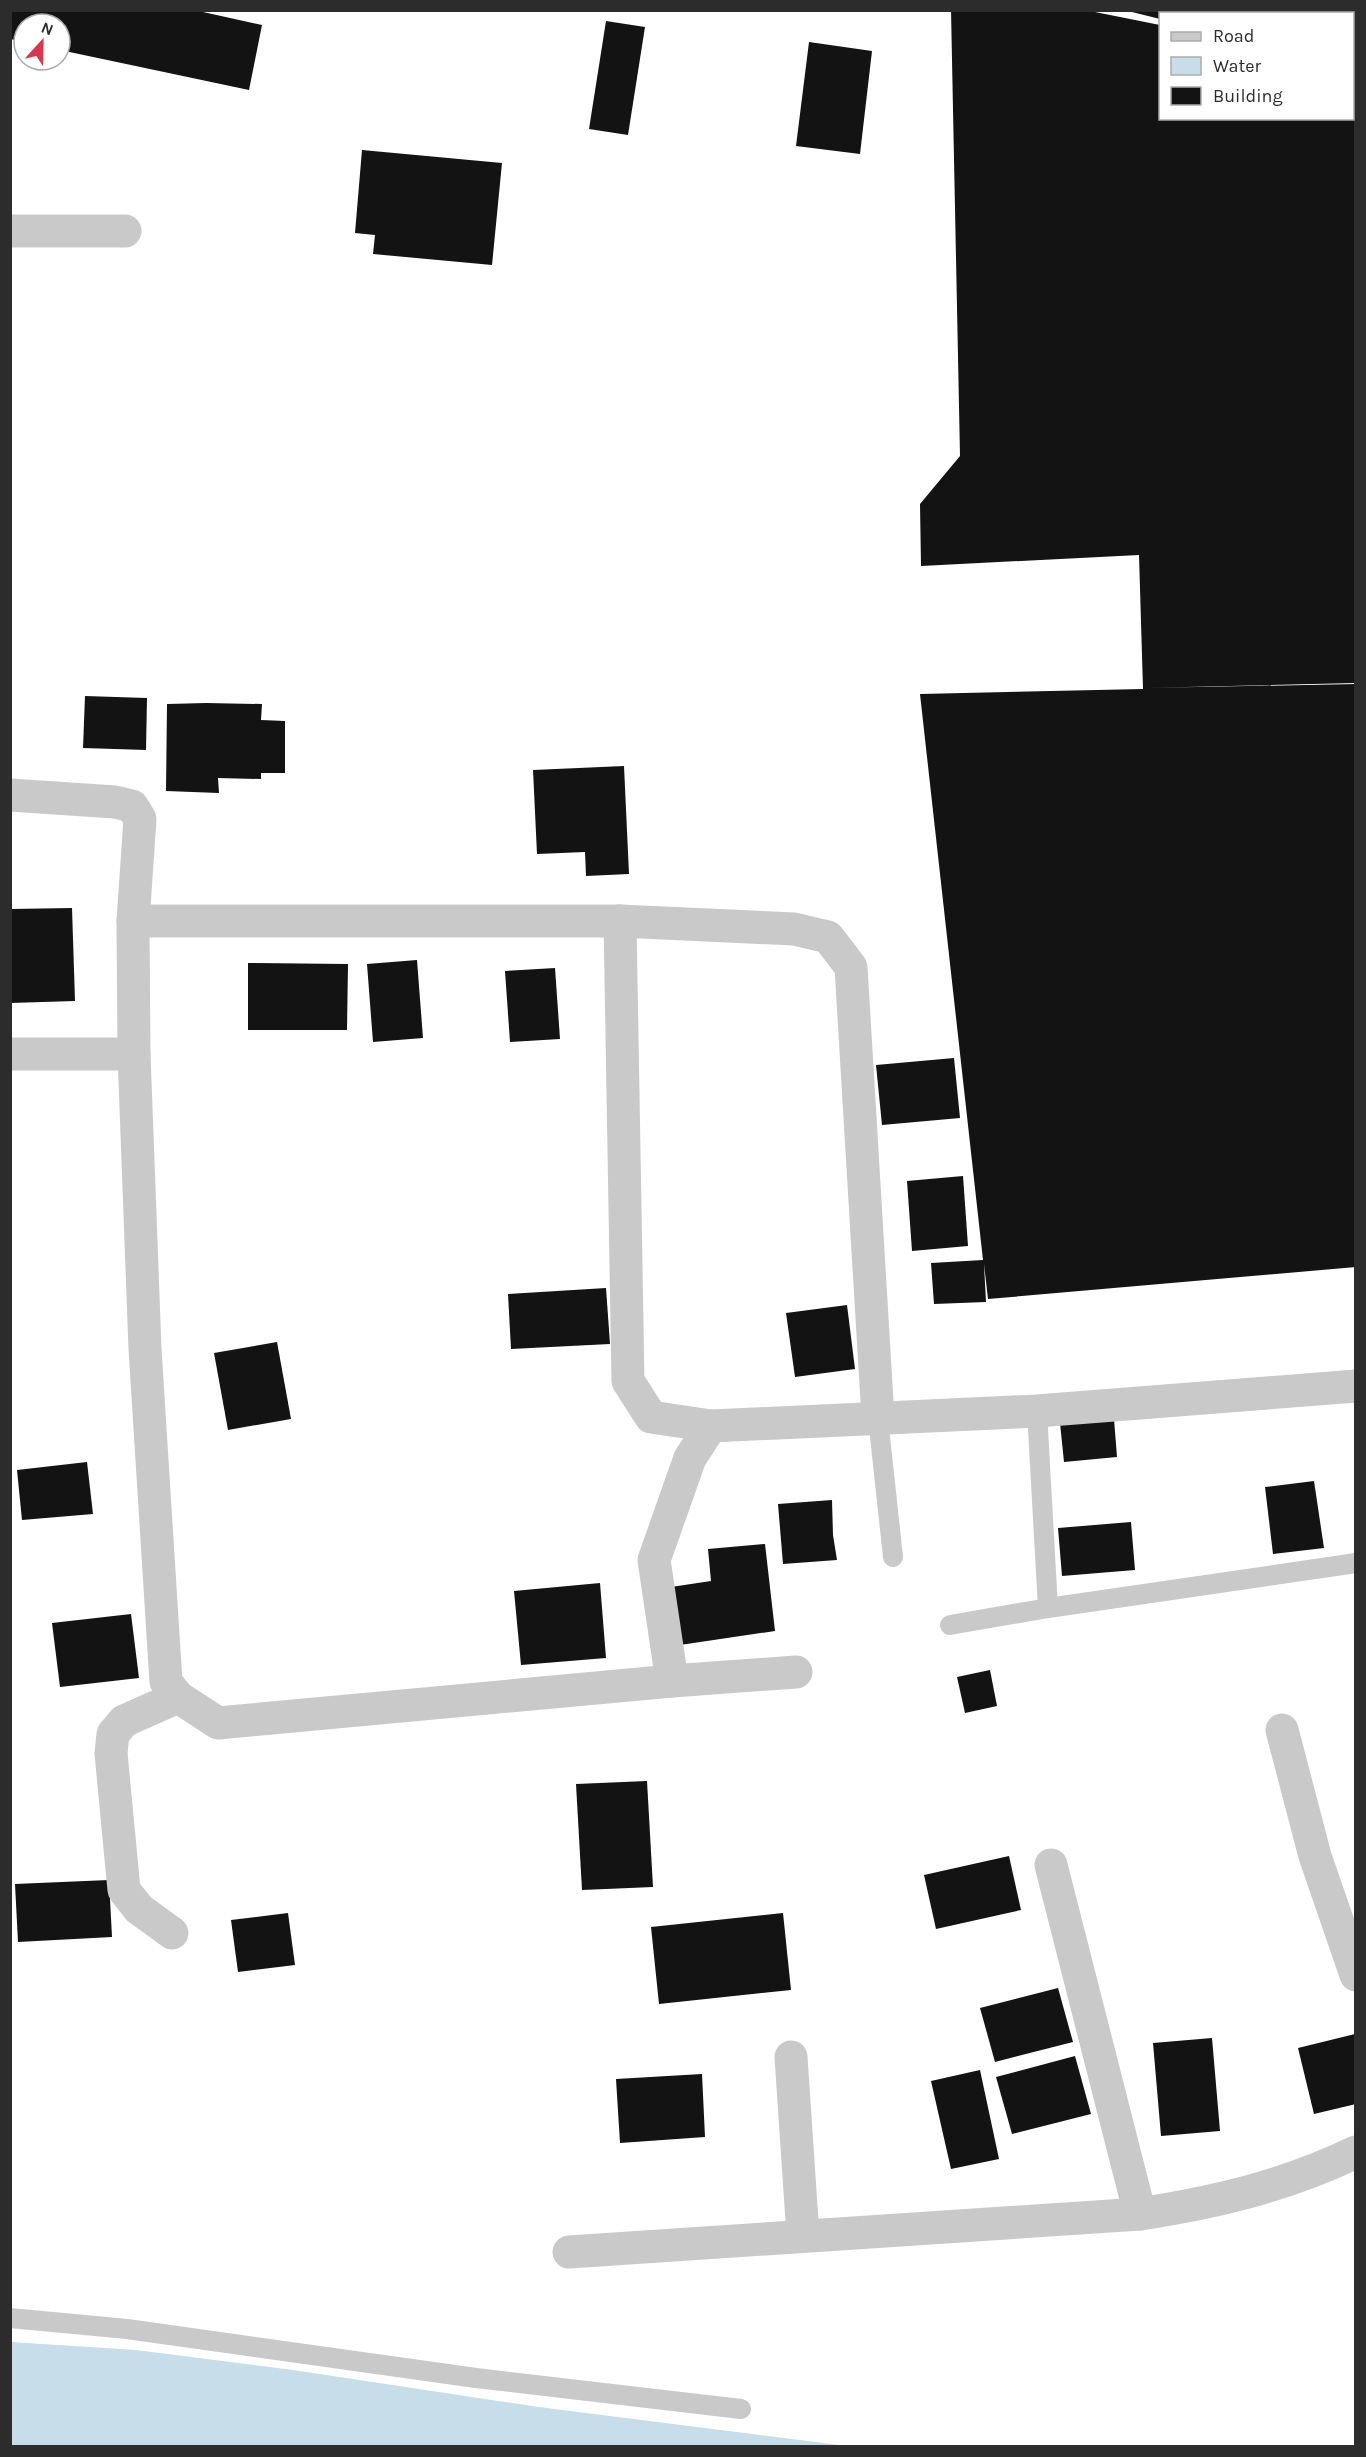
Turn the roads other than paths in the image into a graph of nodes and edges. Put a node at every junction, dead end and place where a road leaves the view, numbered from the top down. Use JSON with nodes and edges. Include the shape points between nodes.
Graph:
{"nodes":[{"id":1,"x":10,"y":231,"type":"edge"},
{"id":2,"x":125,"y":231,"type":"dead end"},
{"id":3,"x":10,"y":795,"type":"edge"},
{"id":4,"x":133,"y":921,"type":"junction"},
{"id":5,"x":620,"y":921,"type":"junction"},
{"id":6,"x":10,"y":1053,"type":"edge"},
{"id":7,"x":134,"y":1054,"type":"junction"},
{"id":8,"x":1356,"y":1386,"type":"edge"},
{"id":9,"x":1037,"y":1411,"type":"junction"},
{"id":10,"x":878,"y":1418,"type":"junction"},
{"id":11,"x":711,"y":1426,"type":"junction"},
{"id":12,"x":893,"y":1557,"type":"dead end"},
{"id":13,"x":1356,"y":1563,"type":"edge"},
{"id":14,"x":1048,"y":1608,"type":"junction"},
{"id":15,"x":950,"y":1625,"type":"dead end"},
{"id":16,"x":796,"y":1672,"type":"dead end"},
{"id":17,"x":672,"y":1681,"type":"junction"},
{"id":18,"x":178,"y":1697,"type":"junction"},
{"id":19,"x":1282,"y":1730,"type":"dead end"},
{"id":20,"x":1051,"y":1865,"type":"dead end"},
{"id":21,"x":172,"y":1933,"type":"dead end"},
{"id":22,"x":1356,"y":1975,"type":"edge"},
{"id":23,"x":790,"y":2057,"type":"dead end"},
{"id":24,"x":1356,"y":2152,"type":"edge"},
{"id":25,"x":1140,"y":2214,"type":"junction"},
{"id":26,"x":803,"y":2236,"type":"junction"},
{"id":27,"x":569,"y":2252,"type":"dead end"},
{"id":28,"x":10,"y":2318,"type":"edge"},
{"id":29,"x":741,"y":2409,"type":"dead end"}],
"edges":[{"from":1,"to":2,"type":"street"},
{"from":3,"to":4,"type":"street","via":[[116,802],[132,807],[140,819]]},
{"from":4,"to":5,"type":"street"},
{"from":4,"to":7,"type":"street"},
{"from":5,"to":10,"type":"street","via":[[794,929],[828,937],[851,967]]},
{"from":5,"to":11,"type":"street","via":[[628,1381],[651,1417]]},
{"from":6,"to":7,"type":"street"},
{"from":7,"to":18,"type":"street","via":[[145,1349],[166,1682]]},
{"from":8,"to":9,"type":"street"},
{"from":9,"to":10,"type":"street"},
{"from":9,"to":14,"type":"lane"},
{"from":10,"to":11,"type":"street"},
{"from":10,"to":12,"type":"lane"},
{"from":11,"to":17,"type":"street","via":[[690,1458],[654,1560]]},
{"from":13,"to":14,"type":"lane"},
{"from":14,"to":15,"type":"lane"},
{"from":16,"to":17,"type":"street"},
{"from":17,"to":18,"type":"street","via":[[218,1724]]},
{"from":18,"to":21,"type":"street","via":[[124,1721],[113,1734],[111,1753],[124,1890],[139,1909]]},
{"from":19,"to":22,"type":"street","via":[[1315,1856]]},
{"from":20,"to":25,"type":"street"},
{"from":23,"to":26,"type":"street"},
{"from":24,"to":25,"type":"street","via":[[1264,2188],[1203,2205]]},
{"from":25,"to":26,"type":"street"},
{"from":26,"to":27,"type":"street"},
{"from":28,"to":29,"type":"lane","via":[[127,2328],[476,2378]]}]}
